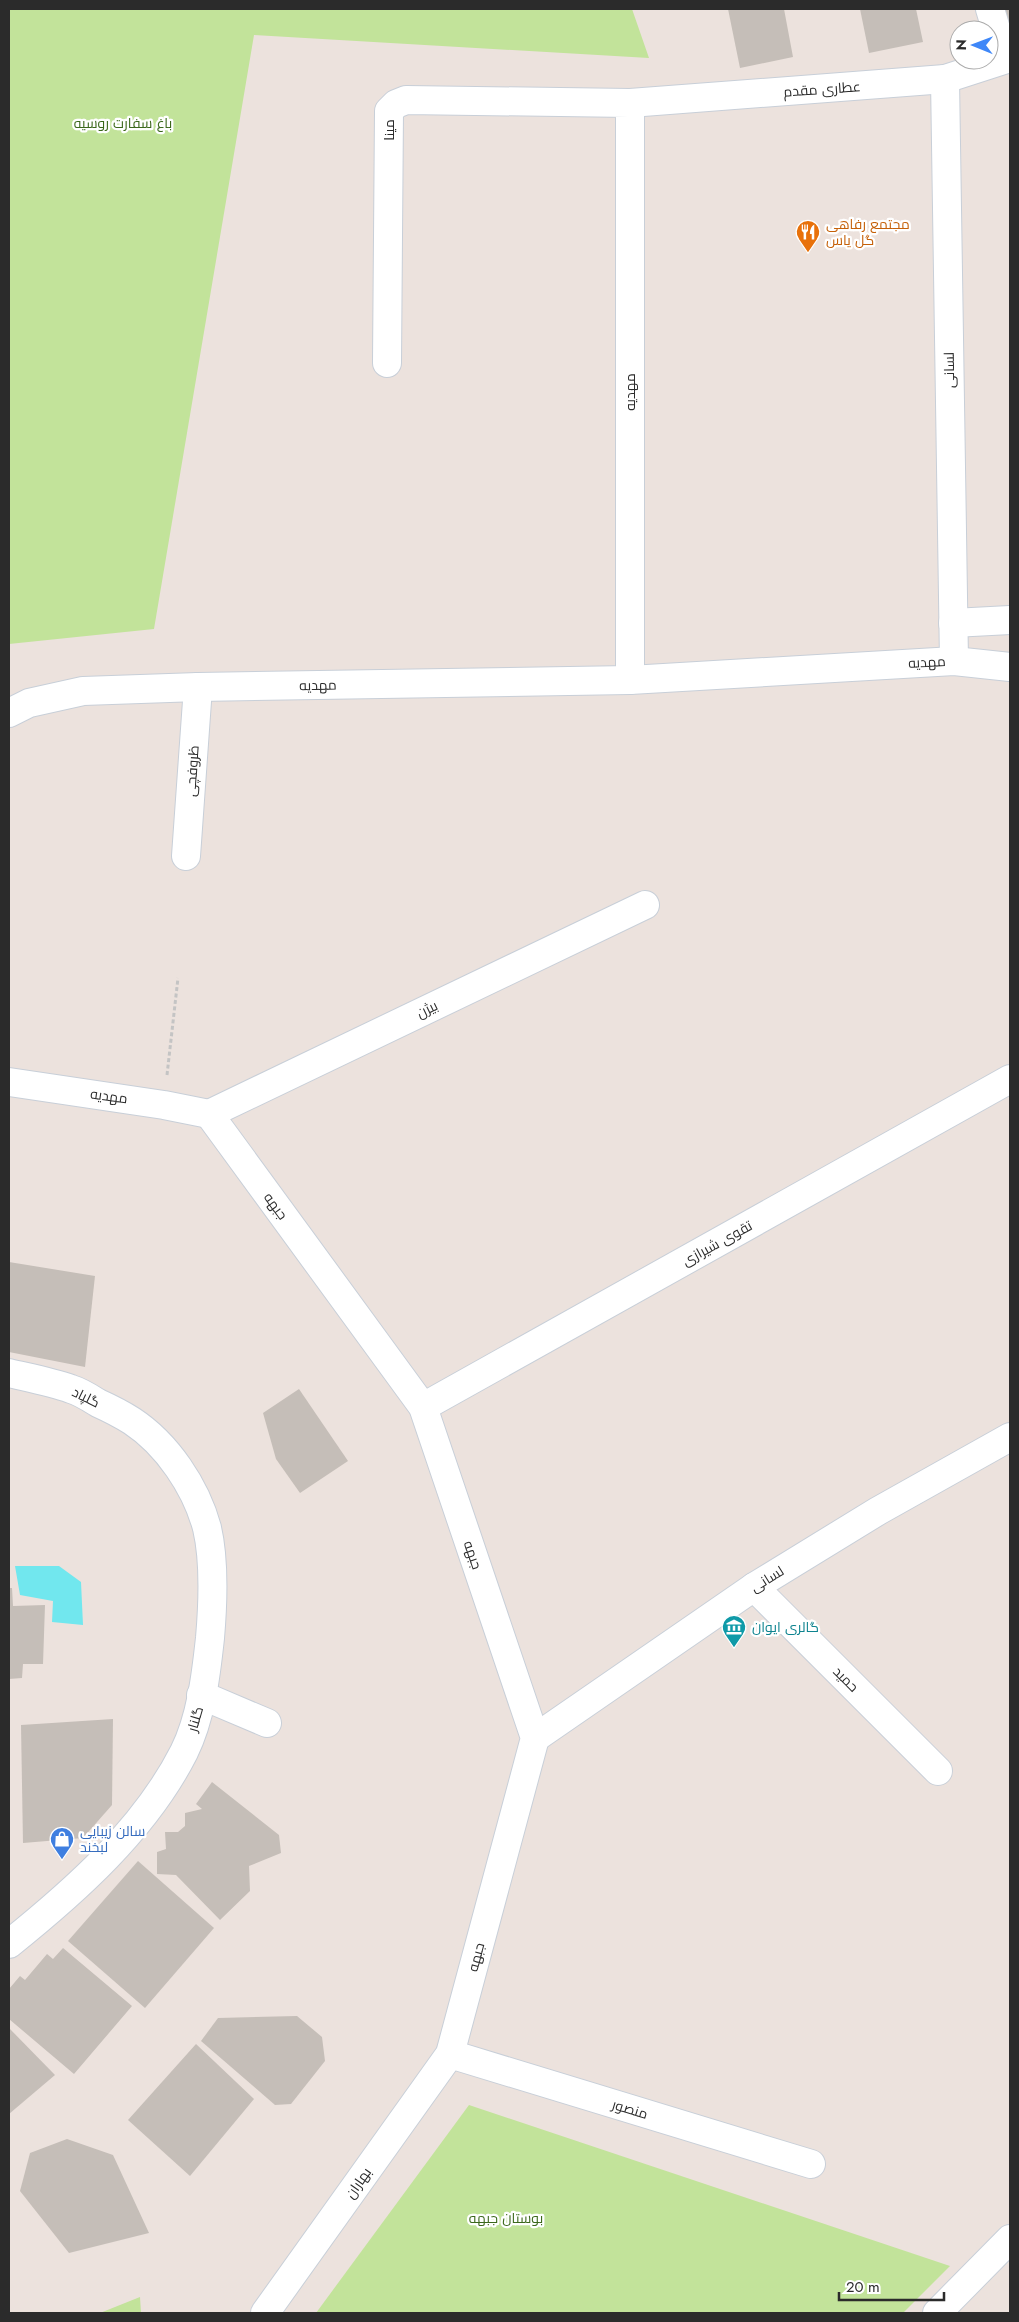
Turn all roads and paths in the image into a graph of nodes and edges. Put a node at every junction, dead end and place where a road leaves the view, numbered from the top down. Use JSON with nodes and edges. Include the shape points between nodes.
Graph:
{"nodes":[{"id":1,"x":990,"y":9,"type":"edge"},
{"id":2,"x":1008,"y":59,"type":"edge"},
{"id":3,"x":944,"y":79,"type":"junction"},
{"id":4,"x":630,"y":103,"type":"junction"},
{"id":5,"x":387,"y":363,"type":"dead end"},
{"id":6,"x":1010,"y":620,"type":"edge"},
{"id":7,"x":953,"y":623,"type":"junction"},
{"id":8,"x":954,"y":661,"type":"junction"},
{"id":9,"x":1010,"y":667,"type":"edge"},
{"id":10,"x":630,"y":680,"type":"junction"},
{"id":11,"x":198,"y":687,"type":"junction"},
{"id":12,"x":9,"y":713,"type":"edge"},
{"id":13,"x":186,"y":856,"type":"dead end"},
{"id":14,"x":645,"y":905,"type":"dead end"},
{"id":15,"x":178,"y":978,"type":"dead end"},
{"id":16,"x":1010,"y":1079,"type":"edge"},
{"id":17,"x":9,"y":1082,"type":"edge"},
{"id":18,"x":164,"y":1104,"type":"junction"},
{"id":19,"x":209,"y":1114,"type":"junction"},
{"id":20,"x":9,"y":1373,"type":"edge"},
{"id":21,"x":423,"y":1407,"type":"junction"},
{"id":22,"x":1010,"y":1437,"type":"edge"},
{"id":23,"x":154,"y":1440,"type":"joint"},
{"id":24,"x":754,"y":1587,"type":"junction"},
{"id":25,"x":202,"y":1695,"type":"junction"},
{"id":26,"x":267,"y":1723,"type":"dead end"},
{"id":27,"x":535,"y":1738,"type":"junction"},
{"id":28,"x":938,"y":1771,"type":"dead end"},
{"id":29,"x":9,"y":1944,"type":"edge"},
{"id":30,"x":450,"y":2054,"type":"junction"},
{"id":31,"x":811,"y":2164,"type":"dead end"},
{"id":32,"x":1010,"y":2239,"type":"edge"},
{"id":33,"x":265,"y":2313,"type":"edge"},
{"id":34,"x":938,"y":2313,"type":"edge"}],
"edges":[{"from":1,"to":2,"type":"street"},
{"from":2,"to":3,"type":"street","name":"عطاری مقدم"},
{"from":3,"to":4,"type":"street","name":"عطاری مقدم"},
{"from":3,"to":7,"type":"street","name":"لسانی"},
{"from":4,"to":5,"type":"street","name":"مینا","via":[[406,100],[389,111]]},
{"from":4,"to":10,"type":"street","name":"مهدیه"},
{"from":6,"to":7,"type":"street"},
{"from":7,"to":8,"type":"street","name":"لسانی"},
{"from":8,"to":9,"type":"street"},
{"from":8,"to":10,"type":"street","name":"مهدیه"},
{"from":10,"to":11,"type":"street","name":"مهدیه"},
{"from":11,"to":12,"type":"street","name":"مهدیه","via":[[83,691],[29,703]]},
{"from":11,"to":13,"type":"street","name":"ظروفچی"},
{"from":14,"to":19,"type":"street","name":"بیژن"},
{"from":15,"to":18,"type":"path"},
{"from":16,"to":21,"type":"street","name":"تقوی شیرازی"},
{"from":17,"to":18,"type":"street","name":"مهدیه"},
{"from":18,"to":19,"type":"street","name":"مهدیه"},
{"from":19,"to":21,"type":"street","name":"جبهه"},
{"from":20,"to":23,"type":"street","name":"گلپاد","via":[[73,1390],[132,1422]]},
{"from":21,"to":27,"type":"street","name":"جبهه"},
{"from":22,"to":24,"type":"street","name":"لسانی","via":[[878,1511]]},
{"from":23,"to":25,"type":"street","name":"گلنار","via":[[177,1466],[207,1528],[211,1625]]},
{"from":24,"to":27,"type":"street","name":"لسانی"},
{"from":24,"to":28,"type":"street","name":"حمید"},
{"from":25,"to":26,"type":"street"},
{"from":25,"to":29,"type":"street","name":"گلنار","via":[[185,1751],[154,1800],[106,1856]]},
{"from":27,"to":30,"type":"street","name":"جبهه"},
{"from":30,"to":31,"type":"street","name":"منصور"},
{"from":30,"to":33,"type":"street","name":"بهاران"},
{"from":32,"to":34,"type":"street"}]}
